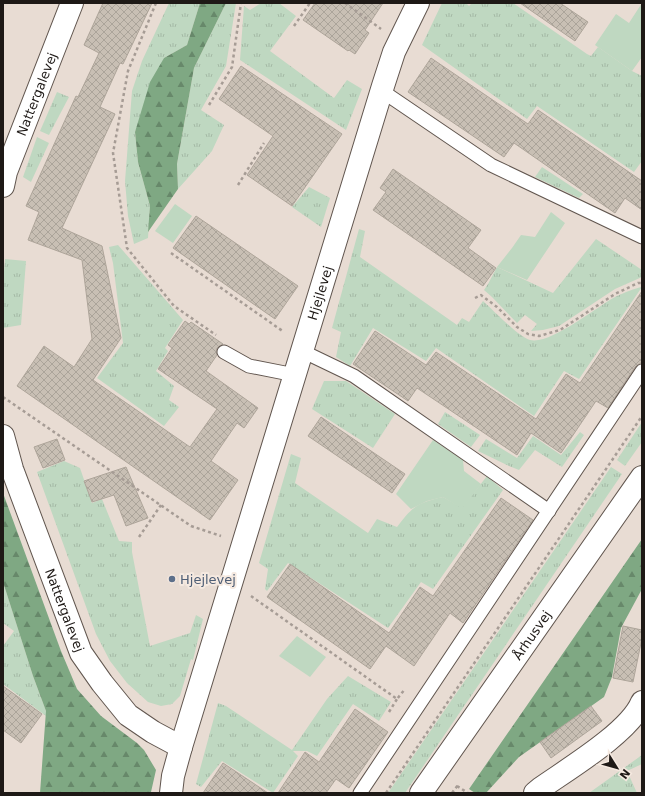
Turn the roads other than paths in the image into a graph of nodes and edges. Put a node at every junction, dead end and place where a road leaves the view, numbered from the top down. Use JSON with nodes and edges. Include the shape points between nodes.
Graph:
{"nodes":[{"id":1,"x":72,"y":3,"type":"edge"},
{"id":2,"x":418,"y":3,"type":"edge"},
{"id":3,"x":382,"y":91,"type":"junction"},
{"id":4,"x":3,"y":186,"type":"edge"},
{"id":5,"x":642,"y":237,"type":"edge"},
{"id":6,"x":303,"y":348,"type":"junction"},
{"id":7,"x":224,"y":352,"type":"road end"},
{"id":8,"x":642,"y":371,"type":"edge"},
{"id":9,"x":295,"y":375,"type":"junction"},
{"id":10,"x":3,"y":436,"type":"edge"},
{"id":11,"x":641,"y":480,"type":"edge"},
{"id":12,"x":549,"y":511,"type":"junction"},
{"id":13,"x":642,"y":704,"type":"edge"},
{"id":14,"x":181,"y":747,"type":"junction"},
{"id":15,"x":427,"y":791,"type":"edge"},
{"id":16,"x":171,"y":793,"type":"edge"},
{"id":17,"x":360,"y":793,"type":"edge"},
{"id":18,"x":535,"y":793,"type":"edge"}],
"edges":[{"from":1,"to":4,"type":"street","name":"Nattergalevej","via":[[6,172]]},
{"from":2,"to":3,"type":"street","name":"Hjejlevej","via":[[394,52]]},
{"from":3,"to":5,"type":"lane","via":[[491,165]]},
{"from":3,"to":6,"type":"street","name":"Hjejlevej"},
{"from":6,"to":9,"type":"street","name":"Hjejlevej"},
{"from":6,"to":12,"type":"lane","via":[[354,376]]},
{"from":7,"to":9,"type":"lane","via":[[249,366]]},
{"from":8,"to":12,"type":"lane"},
{"from":9,"to":14,"type":"street","name":"Hjejlevej"},
{"from":10,"to":14,"type":"street","name":"Nattergalevej","via":[[12,470],[81,653],[128,715]]},
{"from":11,"to":15,"type":"street","name":"Århusvej"},
{"from":12,"to":17,"type":"lane"},
{"from":13,"to":18,"type":"street","via":[[627,724],[606,742]]},
{"from":14,"to":16,"type":"street","name":"Hjejlevej"}]}
